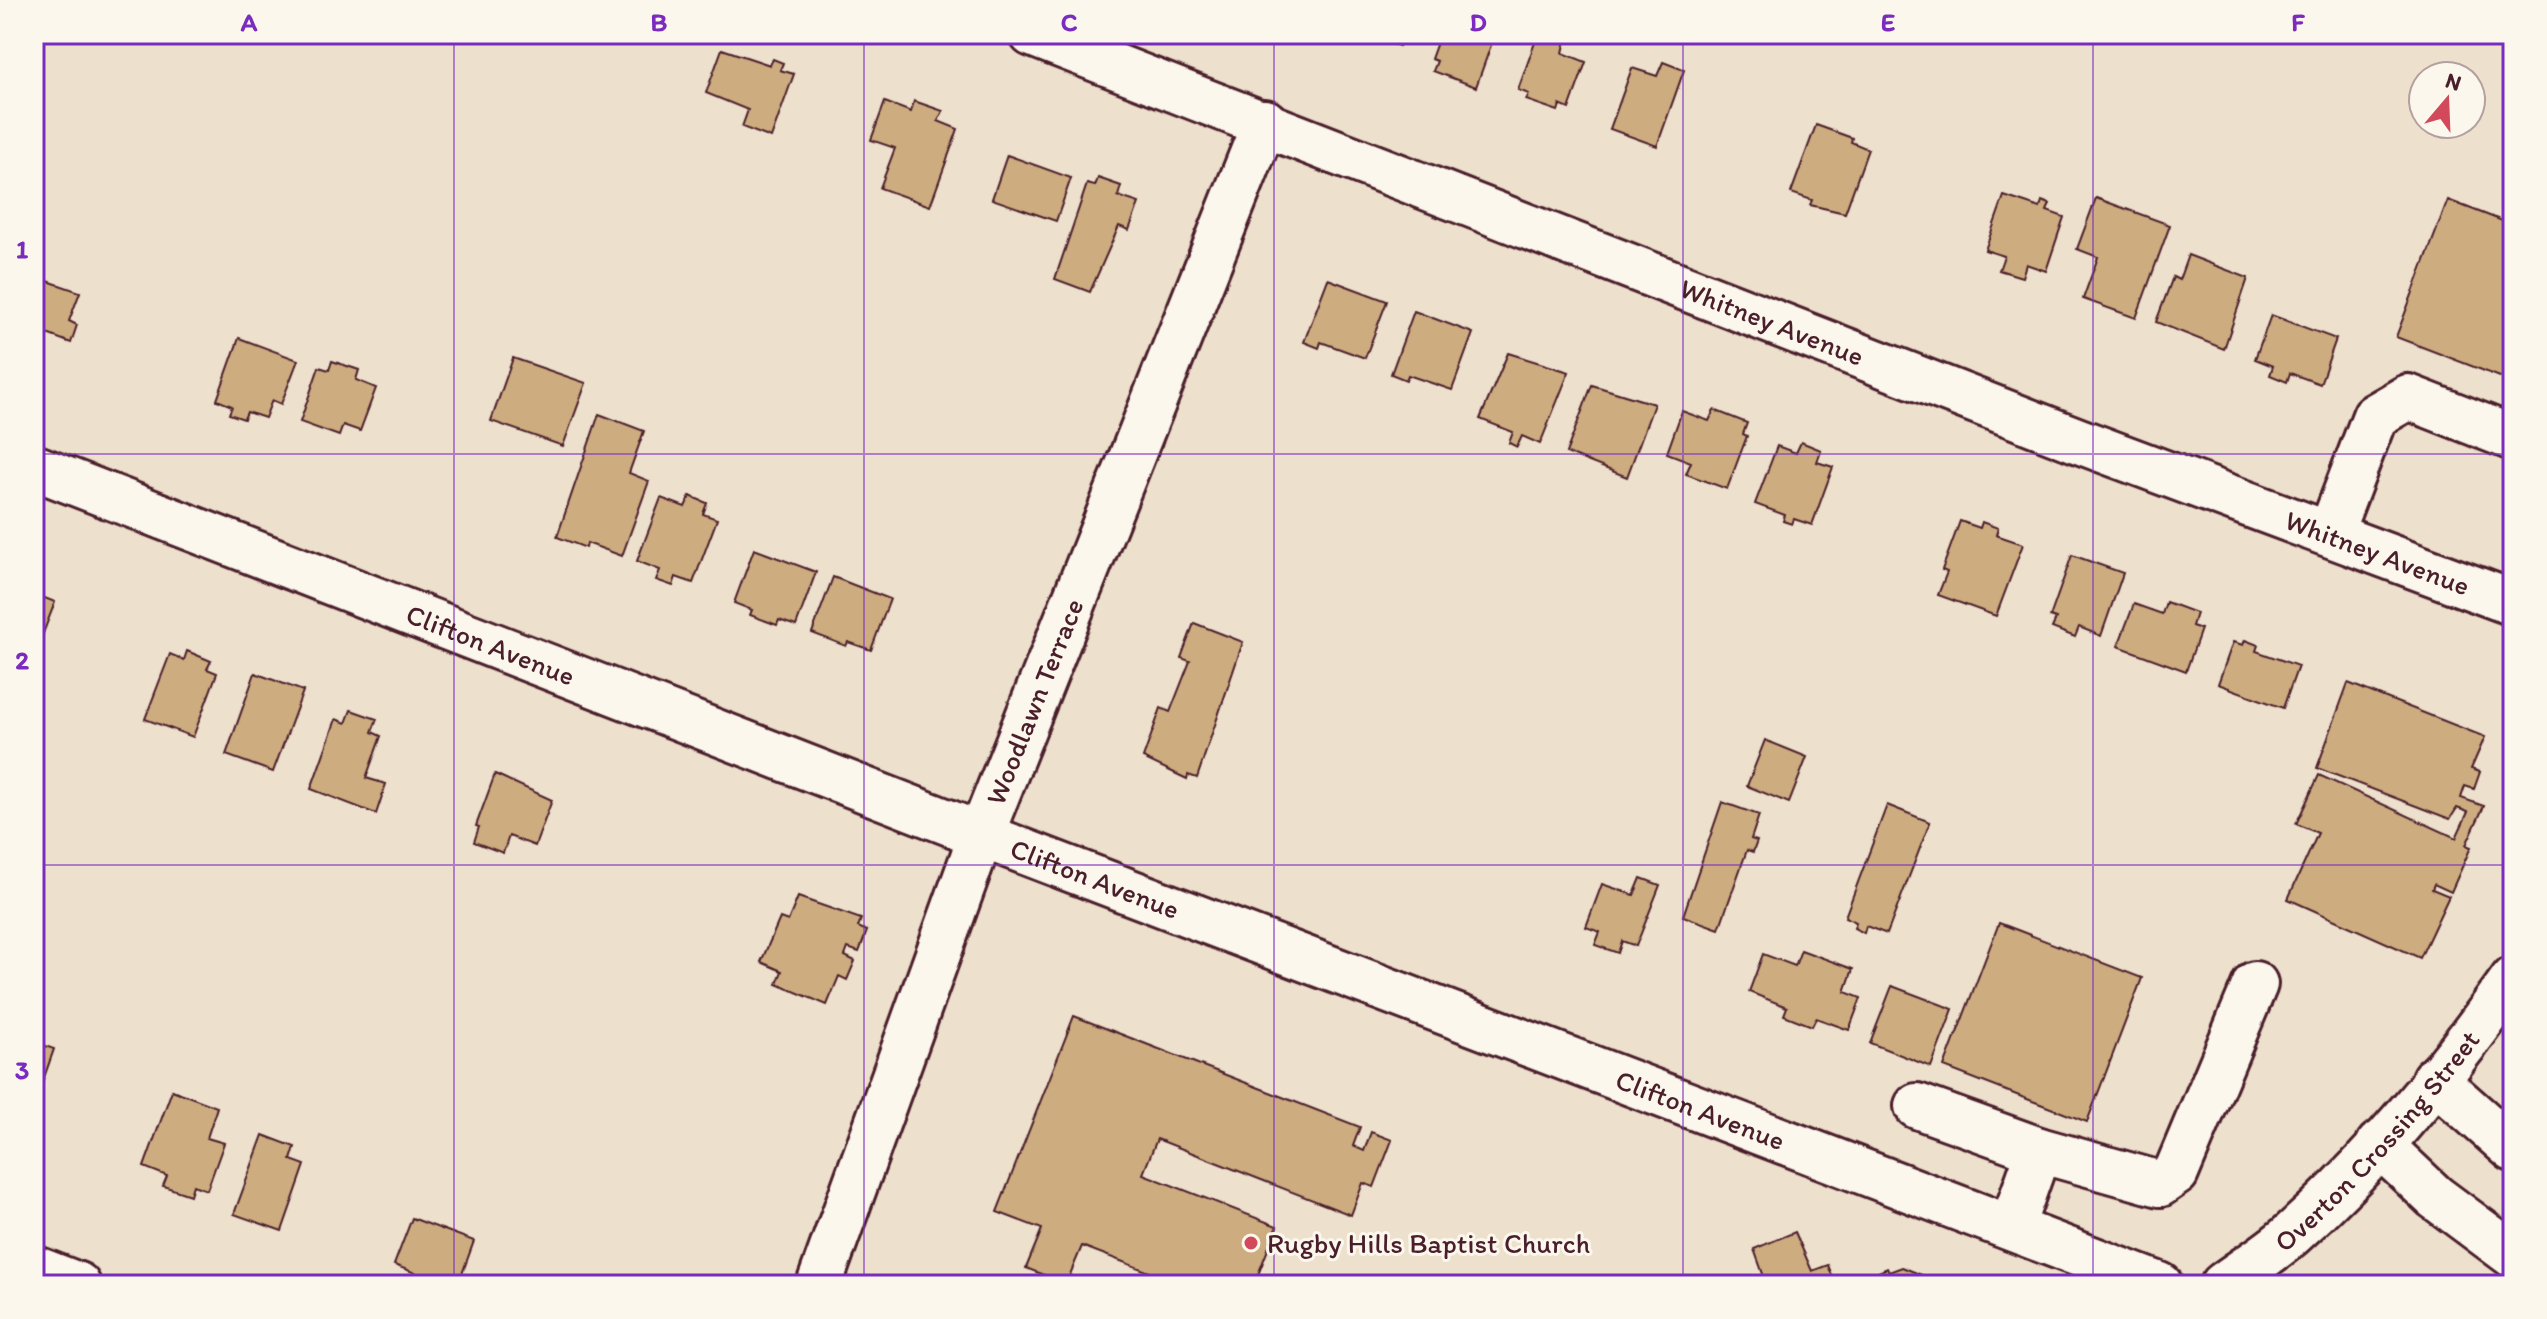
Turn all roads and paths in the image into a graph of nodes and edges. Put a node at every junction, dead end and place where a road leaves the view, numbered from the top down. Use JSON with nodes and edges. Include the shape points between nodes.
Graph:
{"nodes":[{"id":1,"x":1032,"y":34,"type":"edge"},
{"id":2,"x":1265,"y":122,"type":"junction"},
{"id":3,"x":2513,"y":438,"type":"edge"},
{"id":4,"x":34,"y":467,"type":"edge"},
{"id":5,"x":2330,"y":534,"type":"junction"},
{"id":6,"x":2513,"y":603,"type":"edge"},
{"id":7,"x":981,"y":835,"type":"junction"},
{"id":8,"x":2513,"y":979,"type":"edge"},
{"id":9,"x":2255,"y":984,"type":"dead end"},
{"id":10,"x":2434,"y":1079,"type":"junction"},
{"id":11,"x":1917,"y":1106,"type":"dead end"},
{"id":12,"x":2379,"y":1144,"type":"junction"},
{"id":13,"x":2513,"y":1149,"type":"edge"},
{"id":14,"x":2039,"y":1150,"type":"junction"},
{"id":15,"x":2012,"y":1226,"type":"junction"},
{"id":16,"x":2513,"y":1255,"type":"edge"},
{"id":17,"x":34,"y":1268,"type":"edge"},
{"id":18,"x":78,"y":1285,"type":"edge"},
{"id":19,"x":819,"y":1285,"type":"edge"},
{"id":20,"x":2160,"y":1285,"type":"edge"},
{"id":21,"x":2223,"y":1285,"type":"edge"}],
"edges":[{"from":1,"to":2,"type":"street","name":"Whitney Avenue"},
{"from":2,"to":5,"type":"street","name":"Whitney Avenue"},
{"from":2,"to":7,"type":"street","name":"Woodlawn Terrace"},
{"from":3,"to":5,"type":"street","via":[[2408,397],[2375,416]]},
{"from":4,"to":7,"type":"street","name":"Clifton Avenue"},
{"from":5,"to":6,"type":"street","name":"Whitney Avenue"},
{"from":7,"to":15,"type":"street","name":"Clifton Avenue"},
{"from":7,"to":19,"type":"street","name":"Woodlawn Terrace"},
{"from":8,"to":10,"type":"street","name":"Overton Crossing Street"},
{"from":9,"to":14,"type":"street","via":[[2176,1173],[2160,1184]]},
{"from":10,"to":12,"type":"street","name":"Overton Crossing Street"},
{"from":10,"to":13,"type":"street"},
{"from":11,"to":14,"type":"street"},
{"from":12,"to":16,"type":"street","via":[[2435,1197]]},
{"from":12,"to":21,"type":"street","name":"Overton Crossing Street","via":[[2291,1234]]},
{"from":14,"to":15,"type":"street"},
{"from":15,"to":20,"type":"street","name":"Clifton Avenue"},
{"from":17,"to":18,"type":"street"}]}
